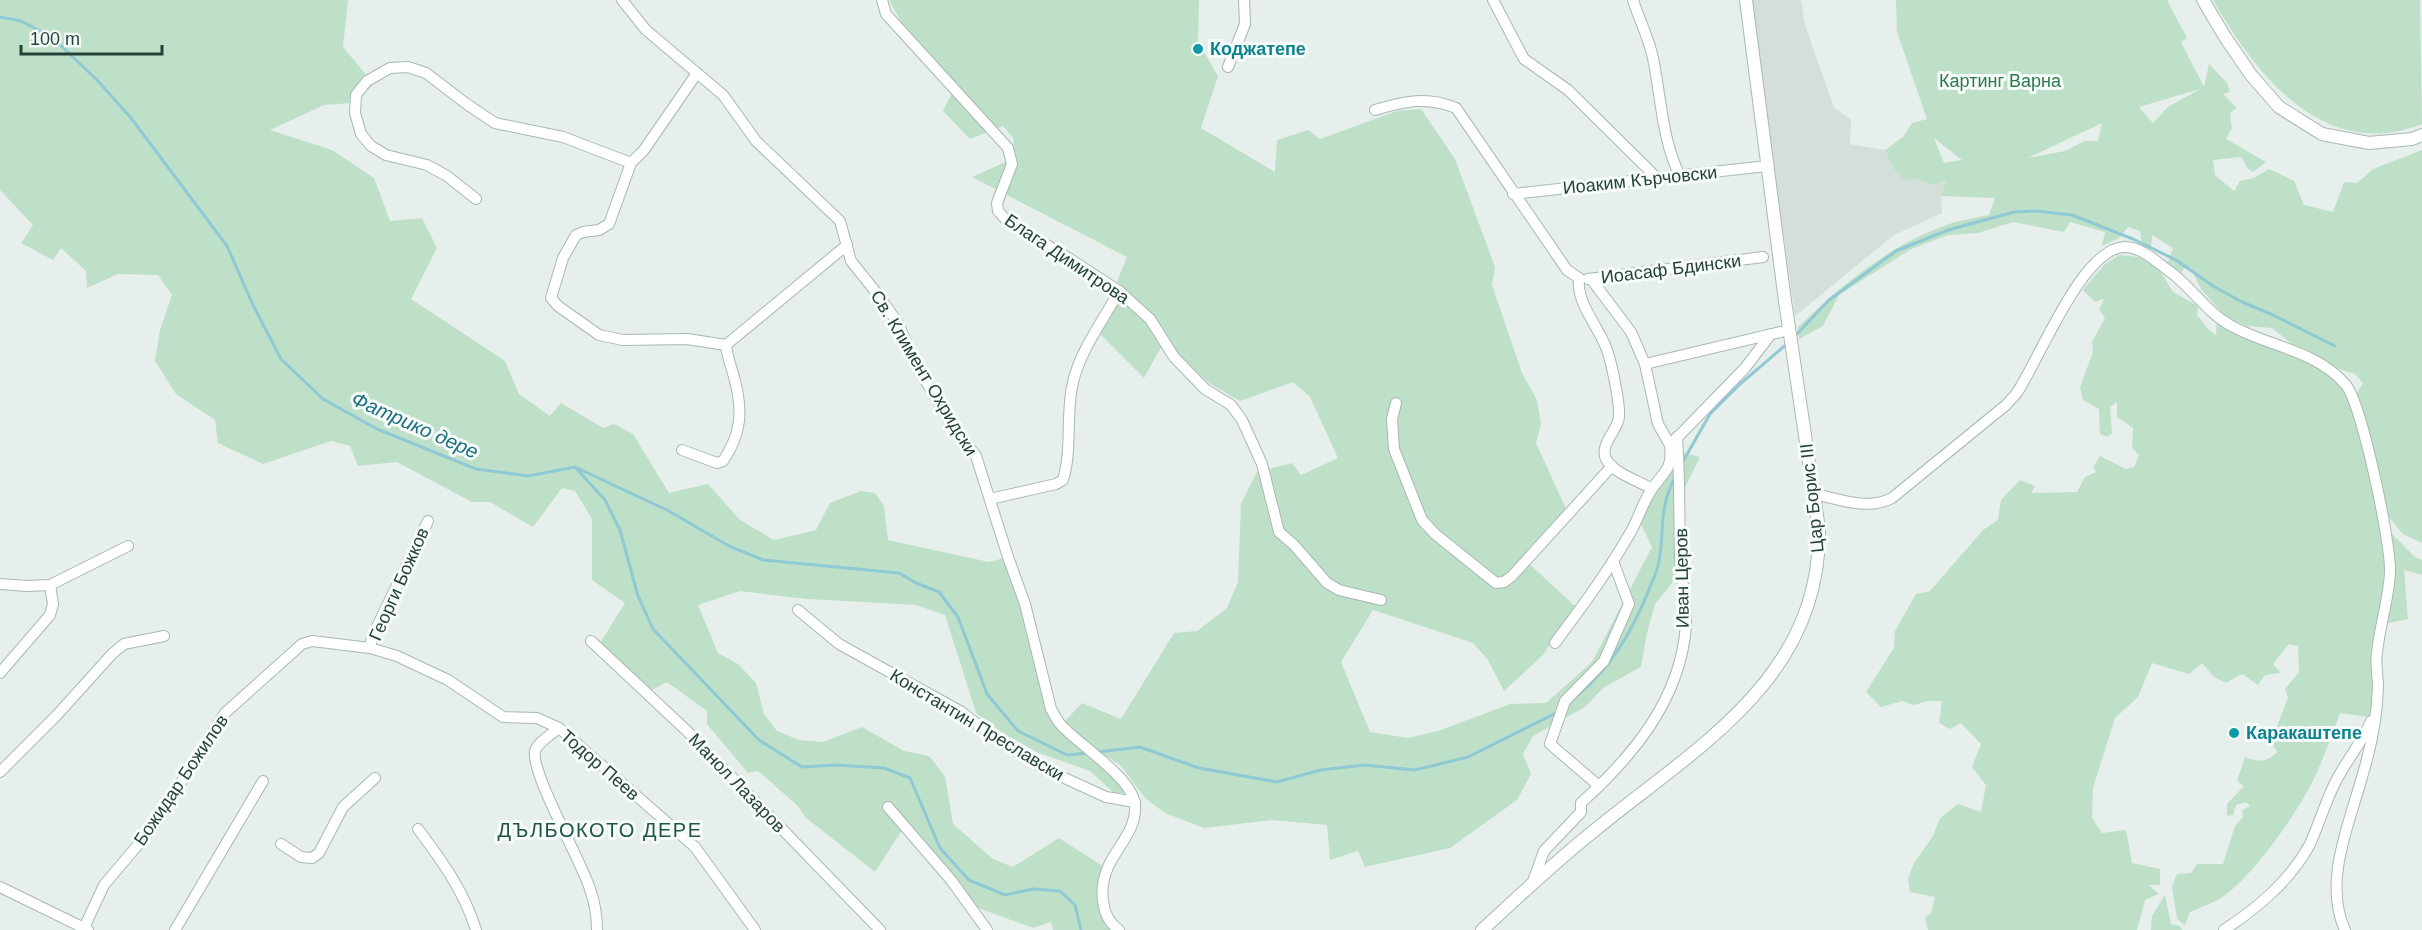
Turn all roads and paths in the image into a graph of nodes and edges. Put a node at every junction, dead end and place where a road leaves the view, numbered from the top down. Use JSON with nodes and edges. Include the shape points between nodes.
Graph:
{"nodes":[{"id":1,"x":622,"y":0,"type":"edge"},
{"id":2,"x":882,"y":0,"type":"edge"},
{"id":3,"x":1244,"y":0,"type":"edge"},
{"id":4,"x":1493,"y":0,"type":"edge"},
{"id":5,"x":1634,"y":0,"type":"edge"},
{"id":6,"x":1746,"y":0,"type":"edge"},
{"id":7,"x":2203,"y":0,"type":"edge"},
{"id":8,"x":1228,"y":67,"type":"dead end"},
{"id":9,"x":697,"y":73,"type":"junction"},
{"id":10,"x":1375,"y":110,"type":"dead end"},
{"id":11,"x":2422,"y":135,"type":"edge"},
{"id":12,"x":631,"y":163,"type":"junction"},
{"id":13,"x":1767,"y":166,"type":"junction"},
{"id":14,"x":1680,"y":176,"type":"junction"},
{"id":15,"x":1657,"y":178,"type":"junction"},
{"id":16,"x":1513,"y":194,"type":"junction"},
{"id":17,"x":476,"y":199,"type":"dead end"},
{"id":18,"x":847,"y":245,"type":"junction"},
{"id":19,"x":1763,"y":257,"type":"dead end"},
{"id":20,"x":1578,"y":278,"type":"junction"},
{"id":21,"x":1591,"y":279,"type":"junction"},
{"id":22,"x":1119,"y":291,"type":"junction"},
{"id":23,"x":1790,"y":330,"type":"junction"},
{"id":24,"x":1771,"y":334,"type":"junction"},
{"id":25,"x":726,"y":345,"type":"junction"},
{"id":26,"x":1645,"y":364,"type":"junction"},
{"id":27,"x":1396,"y":403,"type":"dead end"},
{"id":28,"x":1674,"y":441,"type":"junction"},
{"id":29,"x":682,"y":450,"type":"dead end"},
{"id":30,"x":1612,"y":466,"type":"junction"},
{"id":31,"x":1652,"y":489,"type":"junction"},
{"id":32,"x":1814,"y":494,"type":"junction"},
{"id":33,"x":990,"y":499,"type":"junction"},
{"id":34,"x":428,"y":521,"type":"dead end"},
{"id":35,"x":128,"y":546,"type":"dead end"},
{"id":36,"x":1613,"y":561,"type":"junction"},
{"id":37,"x":0,"y":584,"type":"edge"},
{"id":38,"x":50,"y":585,"type":"junction"},
{"id":39,"x":1381,"y":600,"type":"dead end"},
{"id":40,"x":798,"y":610,"type":"dead end"},
{"id":41,"x":164,"y":636,"type":"dead end"},
{"id":42,"x":591,"y":641,"type":"dead end"},
{"id":43,"x":1555,"y":643,"type":"dead end"},
{"id":44,"x":370,"y":648,"type":"junction"},
{"id":45,"x":0,"y":673,"type":"edge"},
{"id":46,"x":2375,"y":712,"type":"junction"},
{"id":47,"x":559,"y":729,"type":"junction"},
{"id":48,"x":0,"y":772,"type":"edge"},
{"id":49,"x":375,"y":778,"type":"dead end"},
{"id":50,"x":263,"y":782,"type":"dead end"},
{"id":51,"x":1599,"y":786,"type":"junction"},
{"id":52,"x":1135,"y":802,"type":"junction"},
{"id":53,"x":888,"y":807,"type":"dead end"},
{"id":54,"x":418,"y":829,"type":"dead end"},
{"id":55,"x":281,"y":844,"type":"dead end"},
{"id":56,"x":1532,"y":885,"type":"junction"},
{"id":57,"x":0,"y":887,"type":"edge"},
{"id":58,"x":85,"y":929,"type":"edge"},
{"id":59,"x":175,"y":930,"type":"edge"},
{"id":60,"x":476,"y":930,"type":"edge"},
{"id":61,"x":597,"y":930,"type":"edge"},
{"id":62,"x":755,"y":930,"type":"edge"},
{"id":63,"x":880,"y":930,"type":"edge"},
{"id":64,"x":987,"y":930,"type":"edge"},
{"id":65,"x":1119,"y":930,"type":"edge"},
{"id":66,"x":1482,"y":930,"type":"edge"},
{"id":67,"x":2224,"y":930,"type":"edge"},
{"id":68,"x":2345,"y":930,"type":"edge"}],
"edges":[{"from":1,"to":9,"type":"street","name":"Св. Климент Охридски","via":[[646,30]]},
{"from":2,"to":22,"type":"street","name":"Блага Димитрова","via":[[886,14],[1008,148],[1012,164],[997,203],[998,211],[1008,222]]},
{"from":3,"to":8,"type":"street","via":[[1245,24]]},
{"from":4,"to":15,"type":"street","via":[[1524,59],[1568,90]]},
{"from":5,"to":14,"type":"street","via":[[1652,54],[1666,138]]},
{"from":6,"to":13,"type":"street","name":"Цар Борис III"},
{"from":7,"to":11,"type":"street","via":[[2251,75],[2279,106],[2322,134],[2369,143]]},
{"from":9,"to":12,"type":"street"},
{"from":9,"to":18,"type":"street","name":"Св. Климент Охридски","via":[[723,95],[756,141],[840,221]]},
{"from":10,"to":16,"type":"street","via":[[1420,99],[1456,108]]},
{"from":12,"to":17,"type":"street","via":[[563,137],[495,123],[426,73],[408,67],[390,68],[367,81],[356,95],[355,112],[361,134],[371,146],[386,155],[427,165]]},
{"from":12,"to":25,"type":"street","via":[[609,224],[576,235],[562,258],[551,298],[599,335],[623,340],[687,339]]},
{"from":13,"to":14,"type":"street","name":"Иоаким Кърчовски"},
{"from":13,"to":23,"type":"street","name":"Цар Борис III"},
{"from":14,"to":15,"type":"street","name":"Иоаким Кърчовски"},
{"from":15,"to":16,"type":"street","name":"Иоаким Кърчовски"},
{"from":16,"to":20,"type":"street","via":[[1567,270]]},
{"from":18,"to":25,"type":"street"},
{"from":18,"to":33,"type":"street","name":"Св. Климент Охридски","via":[[851,261],[898,323],[916,365],[976,456]]},
{"from":19,"to":21,"type":"street","name":"Иоасаф Бдински"},
{"from":20,"to":21,"type":"street","name":"Иоасаф Бдински"},
{"from":20,"to":30,"type":"street","via":[[1577,291],[1606,345],[1612,368],[1619,418],[1604,451]]},
{"from":21,"to":26,"type":"street","via":[[1631,332]]},
{"from":22,"to":33,"type":"street","via":[[1076,370],[1062,480]]},
{"from":22,"to":39,"type":"street","name":"Блага Димитрова","via":[[1150,319],[1174,357],[1205,389],[1231,405],[1242,420],[1262,464],[1279,532],[1327,584]]},
{"from":23,"to":24,"type":"street"},
{"from":23,"to":32,"type":"street","name":"Цар Борис III"},
{"from":24,"to":26,"type":"street"},
{"from":24,"to":28,"type":"street","via":[[1745,368]]},
{"from":25,"to":29,"type":"street","via":[[740,417],[735,442],[720,463]]},
{"from":26,"to":28,"type":"street","via":[[1658,424]]},
{"from":27,"to":30,"type":"street","via":[[1392,418],[1394,449],[1422,520],[1496,583],[1512,576]]},
{"from":28,"to":31,"type":"street","via":[[1671,465]]},
{"from":28,"to":51,"type":"street","name":"Иван Церов","via":[[1681,499],[1680,557],[1686,625],[1677,669],[1655,721],[1617,770]]},
{"from":30,"to":31,"type":"street"},
{"from":31,"to":36,"type":"street"},
{"from":32,"to":46,"type":"street","via":[[1868,505],[1892,498],[2016,394],[2056,319],[2096,260],[2115,249],[2138,250],[2172,273],[2228,324],[2295,349],[2333,372],[2348,387],[2362,424],[2390,571],[2376,655]]},
{"from":32,"to":56,"type":"street","name":"Цар Борис III","via":[[1820,559],[1803,623],[1780,664],[1750,702],[1711,737]]},
{"from":33,"to":52,"type":"street","name":"Св. Климент Охридски","via":[[1025,604],[1051,709],[1060,724],[1121,780]]},
{"from":34,"to":44,"type":"street","name":"Георги Божков"},
{"from":35,"to":38,"type":"street"},
{"from":36,"to":43,"type":"street"},
{"from":36,"to":51,"type":"street","via":[[1629,604],[1604,661],[1565,701],[1550,744]]},
{"from":37,"to":38,"type":"street"},
{"from":38,"to":45,"type":"street","via":[[50,615]]},
{"from":40,"to":52,"type":"street","name":"Константин Преславски","via":[[839,644],[960,711],[1047,770],[1106,797]]},
{"from":41,"to":48,"type":"street","via":[[124,644]]},
{"from":42,"to":63,"type":"street","name":"Манол Лазаров","via":[[687,731]]},
{"from":44,"to":47,"type":"street","name":"Тодор Пеев","via":[[448,680],[503,717],[537,718]]},
{"from":44,"to":58,"type":"street","name":"Божидар Божилов","via":[[306,642],[225,713],[153,827],[104,885]]},
{"from":46,"to":67,"type":"street","via":[[2336,781],[2296,866],[2252,911]]},
{"from":46,"to":68,"type":"street","via":[[2373,736],[2337,878],[2336,902]]},
{"from":47,"to":61,"type":"street","via":[[540,744],[535,756],[590,887]]},
{"from":47,"to":62,"type":"street","name":"Тодор Пеев","via":[[695,847]]},
{"from":49,"to":55,"type":"street","via":[[342,807],[319,853],[312,858],[301,857]]},
{"from":50,"to":59,"type":"street"},
{"from":51,"to":56,"type":"street","name":"Иван Церов","via":[[1581,803],[1581,812],[1544,851]]},
{"from":52,"to":65,"type":"street","via":[[1136,815],[1107,869],[1104,886],[1103,909],[1110,924]]},
{"from":53,"to":64,"type":"street","via":[[951,880]]},
{"from":54,"to":60,"type":"street","via":[[450,870]]},
{"from":56,"to":66,"type":"street","name":"Цар Борис III"},
{"from":57,"to":58,"type":"street"}]}
